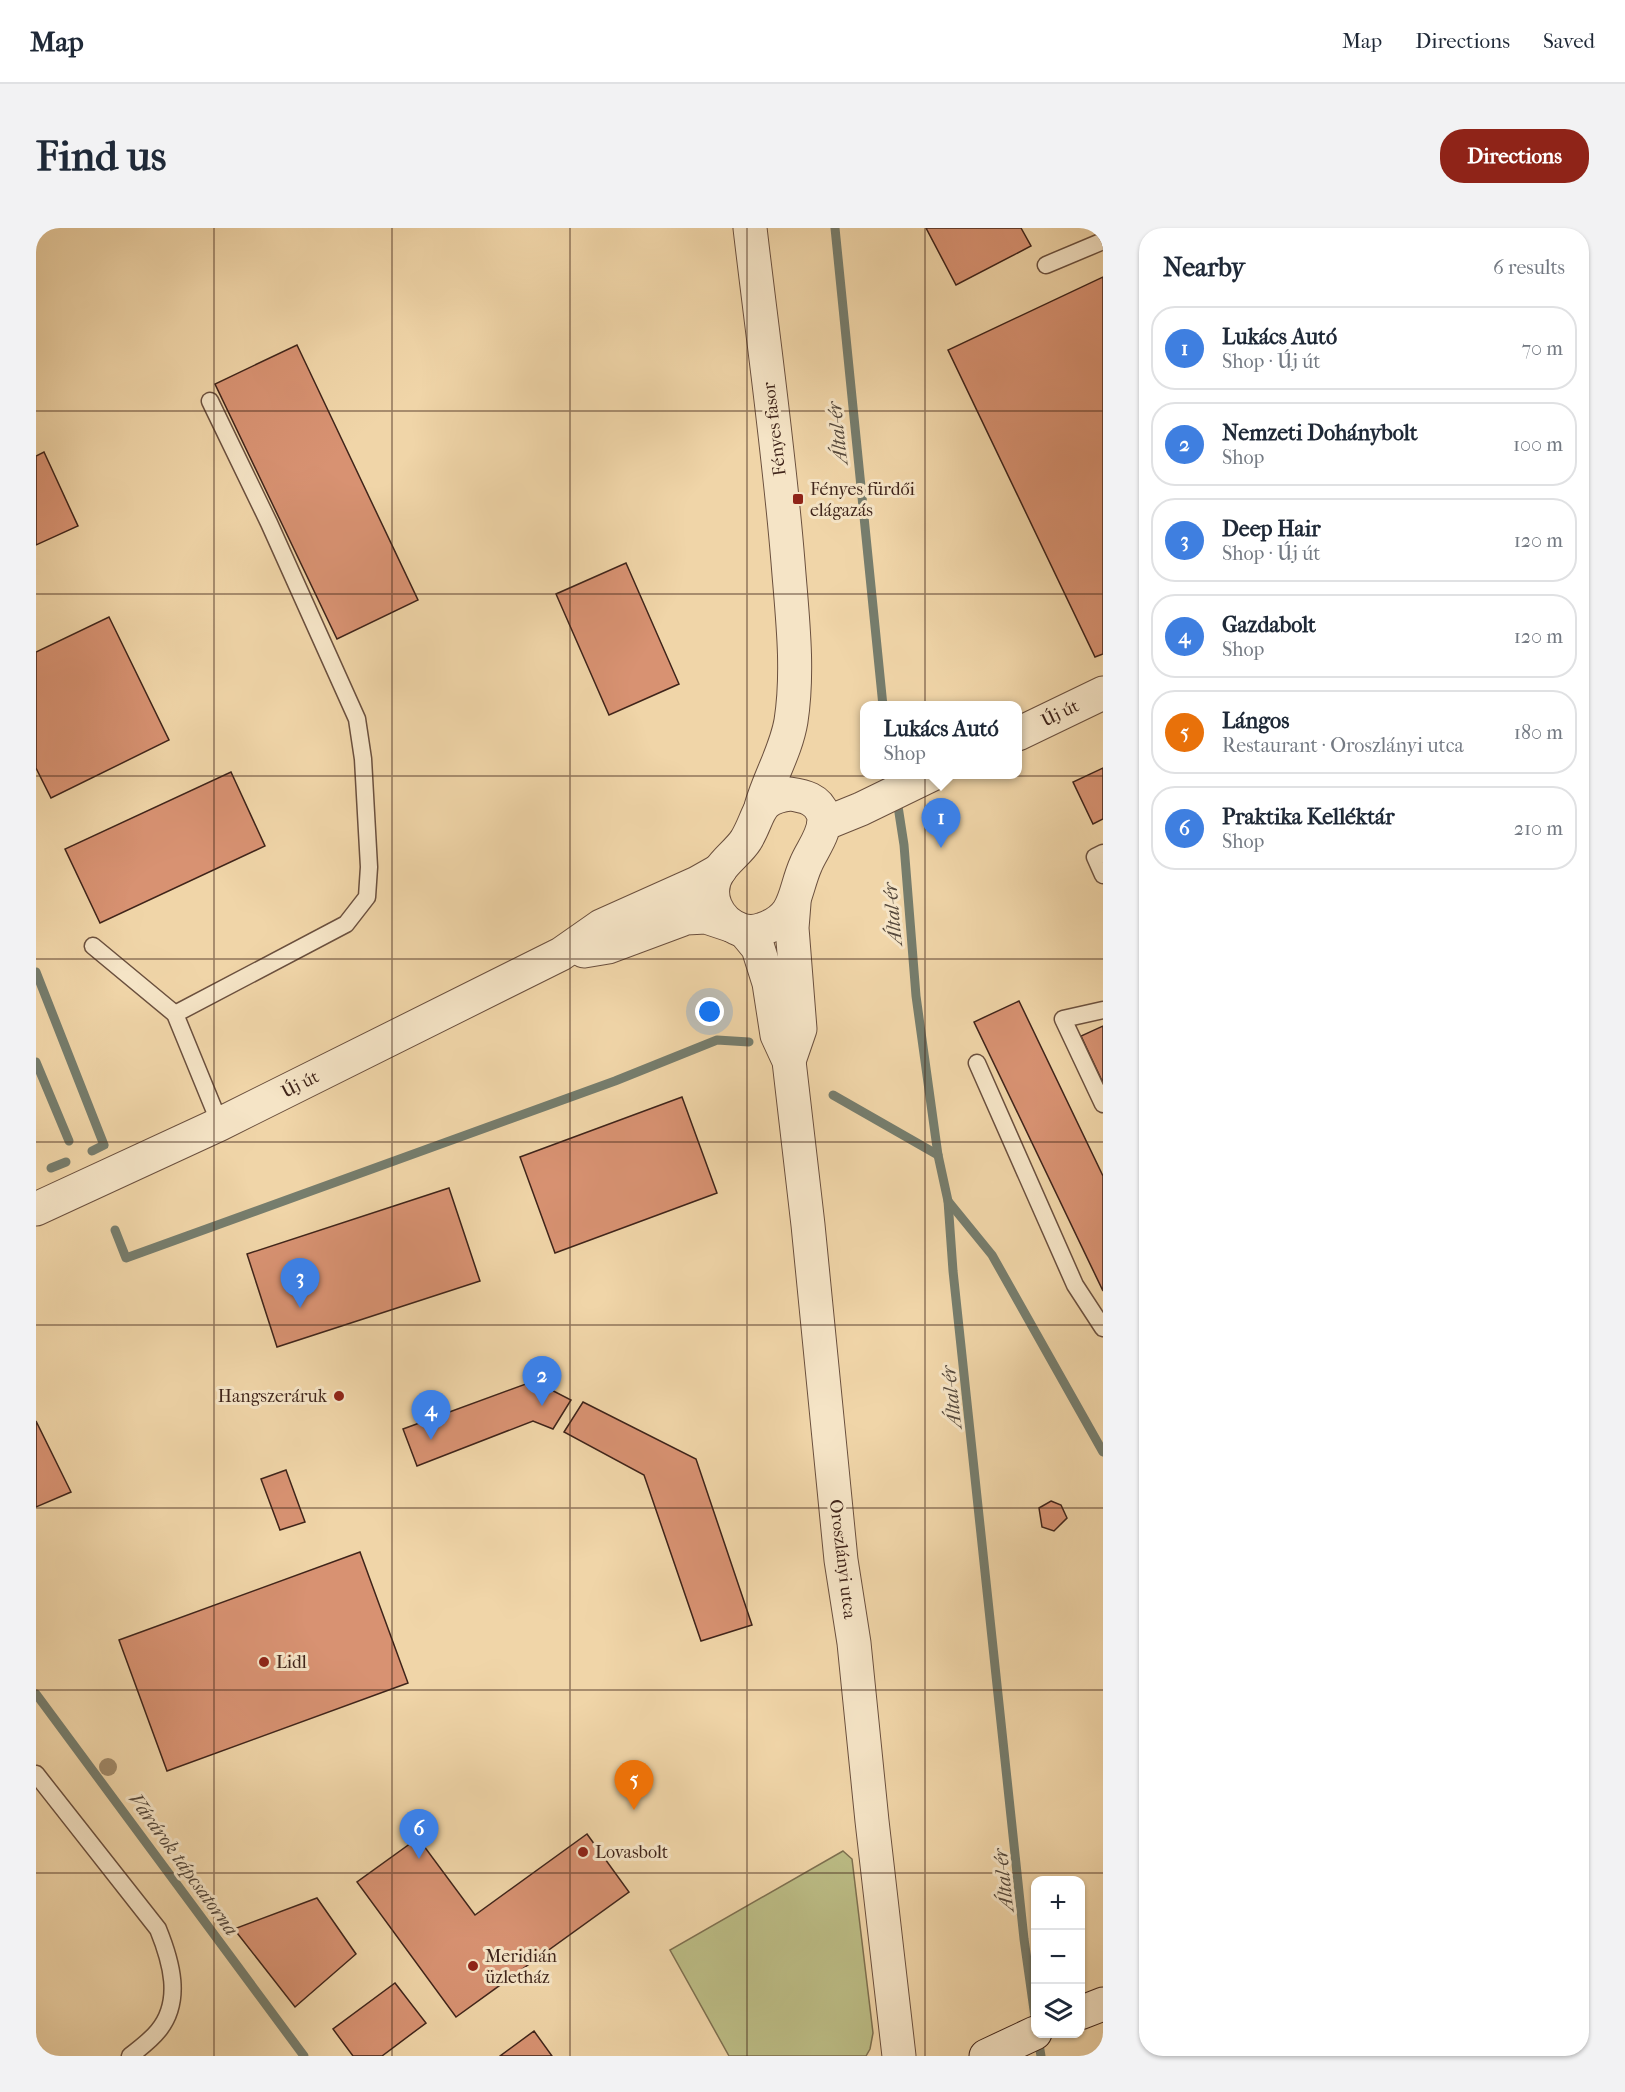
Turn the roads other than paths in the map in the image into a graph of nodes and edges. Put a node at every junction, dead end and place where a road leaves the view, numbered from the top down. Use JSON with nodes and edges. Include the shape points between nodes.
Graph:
{"nodes":[{"id":1,"x":750,"y":228,"type":"edge"},
{"id":2,"x":1103,"y":242,"type":"edge"},
{"id":3,"x":1046,"y":265,"type":"dead end"},
{"id":4,"x":210,"y":400,"type":"dead end"},
{"id":5,"x":1103,"y":693,"type":"edge"},
{"id":6,"x":1022,"y":732,"type":"edge"},
{"id":7,"x":787,"y":738,"type":"junction"},
{"id":8,"x":924,"y":779,"type":"edge"},
{"id":9,"x":805,"y":797,"type":"junction"},
{"id":10,"x":761,"y":807,"type":"junction"},
{"id":11,"x":824,"y":824,"type":"junction"},
{"id":12,"x":1103,"y":853,"type":"edge"},
{"id":13,"x":720,"y":870,"type":"junction"},
{"id":14,"x":1103,"y":875,"type":"edge"},
{"id":15,"x":794,"y":903,"type":"junction"},
{"id":16,"x":737,"y":928,"type":"junction"},
{"id":17,"x":93,"y":946,"type":"dead end"},
{"id":18,"x":561,"y":954,"type":"junction"},
{"id":19,"x":1103,"y":1010,"type":"edge"},
{"id":20,"x":176,"y":1014,"type":"junction"},
{"id":21,"x":789,"y":1061,"type":"junction"},
{"id":22,"x":977,"y":1063,"type":"dead end"},
{"id":23,"x":1103,"y":1104,"type":"edge"},
{"id":24,"x":219,"y":1124,"type":"junction"},
{"id":25,"x":36,"y":1209,"type":"edge"},
{"id":26,"x":1103,"y":1328,"type":"edge"},
{"id":27,"x":36,"y":1774,"type":"edge"},
{"id":28,"x":1103,"y":2004,"type":"edge"},
{"id":29,"x":1085,"y":2011,"type":"edge"},
{"id":30,"x":1028,"y":2036,"type":"edge"},
{"id":31,"x":130,"y":2056,"type":"edge"},
{"id":32,"x":899,"y":2056,"type":"edge"},
{"id":33,"x":986,"y":2056,"type":"edge"}],
"edges":[{"from":1,"to":7,"type":"street","name":"Fényes fasor","via":[[783,504],[792,618],[794,678]]},
{"from":2,"to":3,"type":"lane"},
{"from":4,"to":20,"type":"lane","via":[[357,719],[369,867],[367,897],[346,924]]},
{"from":5,"to":6,"type":"street","name":"Új út"},
{"from":7,"to":9,"type":"street","name":"Fényes fasor","via":[[798,787]]},
{"from":7,"to":10,"type":"street","name":"Fényes fasor"},
{"from":8,"to":11,"type":"street"},
{"from":9,"to":10,"type":"street","via":[[778,796]]},
{"from":9,"to":11,"type":"street","via":[[816,802],[823,812]]},
{"from":10,"to":13,"type":"street","name":"Fényes fasor","via":[[746,839]]},
{"from":11,"to":15,"type":"street","via":[[801,876]]},
{"from":12,"to":14,"type":"lane","via":[[1095,857]]},
{"from":13,"to":16,"type":"street","name":"Oroszlányi utca","via":[[715,879],[716,910]]},
{"from":13,"to":18,"type":"street","name":"Új út","via":[[601,926]]},
{"from":15,"to":16,"type":"street","via":[[777,925],[757,932]]},
{"from":15,"to":21,"type":"street","name":"Oroszlányi utca","via":[[792,928],[800,1029]]},
{"from":16,"to":18,"type":"street","name":"Új út","via":[[706,917],[686,918],[608,947]]},
{"from":16,"to":21,"type":"street","name":"Oroszlányi utca","via":[[758,948],[769,983],[777,1035]]},
{"from":17,"to":20,"type":"lane"},
{"from":18,"to":24,"type":"street","name":"Új út"},
{"from":19,"to":23,"type":"lane","via":[[1063,1019]]},
{"from":20,"to":24,"type":"lane"},
{"from":21,"to":32,"type":"street","name":"Oroszlányi utca","via":[[841,1560],[854,1643]]},
{"from":22,"to":26,"type":"lane","via":[[1075,1286]]},
{"from":24,"to":25,"type":"street","name":"Új út"},
{"from":27,"to":31,"type":"lane","via":[[158,1929],[169,1955],[172,1982],[167,2016],[151,2040]]},
{"from":28,"to":29,"type":"street"},
{"from":30,"to":33,"type":"street"}]}
